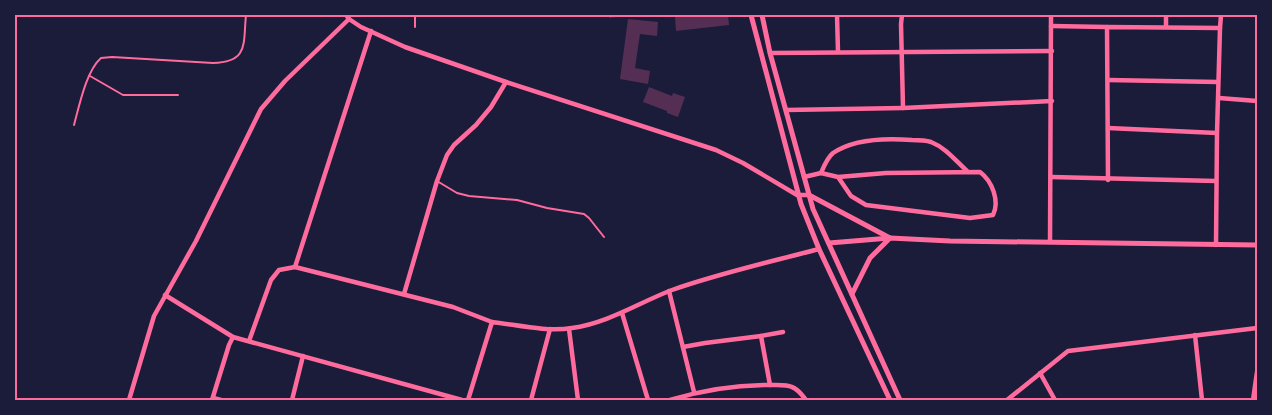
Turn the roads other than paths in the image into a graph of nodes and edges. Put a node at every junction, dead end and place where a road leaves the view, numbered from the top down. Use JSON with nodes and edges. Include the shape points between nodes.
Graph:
{"nodes":[{"id":1,"x":246,"y":15,"type":"edge"},
{"id":2,"x":415,"y":15,"type":"edge"},
{"id":3,"x":751,"y":15,"type":"edge"},
{"id":4,"x":762,"y":15,"type":"edge"},
{"id":5,"x":837,"y":15,"type":"edge"},
{"id":6,"x":902,"y":15,"type":"edge"},
{"id":7,"x":1051,"y":15,"type":"edge"},
{"id":8,"x":1166,"y":15,"type":"edge"},
{"id":9,"x":1221,"y":15,"type":"edge"},
{"id":10,"x":348,"y":17,"type":"edge"},
{"id":11,"x":1051,"y":26,"type":"junction"},
{"id":12,"x":415,"y":27,"type":"dead end"},
{"id":13,"x":1107,"y":27,"type":"junction"},
{"id":14,"x":1166,"y":28,"type":"junction"},
{"id":15,"x":1220,"y":28,"type":"junction"},
{"id":16,"x":371,"y":31,"type":"junction"},
{"id":17,"x":901,"y":51,"type":"junction"},
{"id":18,"x":1052,"y":51,"type":"junction"},
{"id":19,"x":838,"y":52,"type":"junction"},
{"id":20,"x":770,"y":53,"type":"junction"},
{"id":21,"x":90,"y":76,"type":"junction"},
{"id":22,"x":1108,"y":80,"type":"junction"},
{"id":23,"x":506,"y":82,"type":"junction"},
{"id":24,"x":1218,"y":82,"type":"junction"},
{"id":25,"x":178,"y":95,"type":"dead end"},
{"id":26,"x":1219,"y":98,"type":"junction"},
{"id":27,"x":1257,"y":100,"type":"edge"},
{"id":28,"x":1052,"y":101,"type":"junction"},
{"id":29,"x":903,"y":108,"type":"junction"},
{"id":30,"x":786,"y":110,"type":"junction"},
{"id":31,"x":74,"y":125,"type":"dead end"},
{"id":32,"x":1108,"y":128,"type":"junction"},
{"id":33,"x":1217,"y":133,"type":"junction"},
{"id":34,"x":967,"y":171,"type":"junction"},
{"id":35,"x":821,"y":173,"type":"junction"},
{"id":36,"x":804,"y":177,"type":"junction"},
{"id":37,"x":838,"y":177,"type":"junction"},
{"id":38,"x":1051,"y":177,"type":"junction"},
{"id":39,"x":1108,"y":180,"type":"junction"},
{"id":40,"x":437,"y":181,"type":"junction"},
{"id":41,"x":1216,"y":181,"type":"junction"},
{"id":42,"x":797,"y":195,"type":"junction"},
{"id":43,"x":809,"y":195,"type":"junction"},
{"id":44,"x":604,"y":237,"type":"dead end"},
{"id":45,"x":890,"y":238,"type":"junction"},
{"id":46,"x":1050,"y":242,"type":"junction"},
{"id":47,"x":829,"y":243,"type":"junction"},
{"id":48,"x":1216,"y":245,"type":"junction"},
{"id":49,"x":1257,"y":245,"type":"edge"},
{"id":50,"x":819,"y":249,"type":"junction"},
{"id":51,"x":295,"y":266,"type":"junction"},
{"id":52,"x":669,"y":291,"type":"junction"},
{"id":53,"x":404,"y":294,"type":"junction"},
{"id":54,"x":852,"y":294,"type":"junction"},
{"id":55,"x":165,"y":295,"type":"junction"},
{"id":56,"x":622,"y":313,"type":"junction"},
{"id":57,"x":492,"y":322,"type":"junction"},
{"id":58,"x":569,"y":328,"type":"junction"},
{"id":59,"x":1257,"y":328,"type":"edge"},
{"id":60,"x":550,"y":330,"type":"junction"},
{"id":61,"x":783,"y":332,"type":"dead end"},
{"id":62,"x":1195,"y":335,"type":"junction"},
{"id":63,"x":761,"y":336,"type":"junction"},
{"id":64,"x":233,"y":337,"type":"junction"},
{"id":65,"x":249,"y":341,"type":"junction"},
{"id":66,"x":684,"y":347,"type":"junction"},
{"id":67,"x":303,"y":356,"type":"junction"},
{"id":68,"x":1040,"y":372,"type":"junction"},
{"id":69,"x":1257,"y":372,"type":"edge"},
{"id":70,"x":770,"y":385,"type":"junction"},
{"id":71,"x":694,"y":392,"type":"junction"},
{"id":72,"x":212,"y":399,"type":"edge"},
{"id":73,"x":129,"y":400,"type":"edge"},
{"id":74,"x":221,"y":400,"type":"edge"},
{"id":75,"x":292,"y":400,"type":"edge"},
{"id":76,"x":462,"y":400,"type":"edge"},
{"id":77,"x":468,"y":400,"type":"edge"},
{"id":78,"x":531,"y":400,"type":"edge"},
{"id":79,"x":578,"y":400,"type":"edge"},
{"id":80,"x":648,"y":400,"type":"edge"},
{"id":81,"x":670,"y":400,"type":"edge"},
{"id":82,"x":806,"y":400,"type":"edge"},
{"id":83,"x":890,"y":400,"type":"edge"},
{"id":84,"x":900,"y":400,"type":"edge"},
{"id":85,"x":1007,"y":400,"type":"edge"},
{"id":86,"x":1055,"y":400,"type":"edge"},
{"id":87,"x":1202,"y":400,"type":"edge"},
{"id":88,"x":1254,"y":400,"type":"edge"}],
"edges":[{"from":1,"to":21,"type":"lane","via":[[241,52],[228,62],[106,57],[97,61]]},
{"from":2,"to":12,"type":"lane"},
{"from":3,"to":42,"type":"street"},
{"from":4,"to":20,"type":"street"},
{"from":5,"to":19,"type":"street"},
{"from":6,"to":17,"type":"street"},
{"from":7,"to":11,"type":"street"},
{"from":8,"to":14,"type":"street"},
{"from":9,"to":15,"type":"street"},
{"from":10,"to":16,"type":"street"},
{"from":10,"to":55,"type":"street","via":[[261,109],[196,241]]},
{"from":11,"to":13,"type":"street"},
{"from":11,"to":18,"type":"street"},
{"from":13,"to":14,"type":"street"},
{"from":13,"to":22,"type":"street"},
{"from":14,"to":15,"type":"street"},
{"from":15,"to":24,"type":"street"},
{"from":16,"to":23,"type":"street","via":[[405,48]]},
{"from":16,"to":51,"type":"street"},
{"from":17,"to":18,"type":"street"},
{"from":17,"to":19,"type":"street"},
{"from":17,"to":29,"type":"street"},
{"from":18,"to":28,"type":"street"},
{"from":19,"to":20,"type":"street"},
{"from":20,"to":30,"type":"street"},
{"from":21,"to":25,"type":"lane","via":[[123,94]]},
{"from":21,"to":31,"type":"lane"},
{"from":22,"to":24,"type":"street"},
{"from":22,"to":32,"type":"street"},
{"from":23,"to":40,"type":"street","via":[[491,107],[450,150]]},
{"from":23,"to":42,"type":"street","via":[[729,155]]},
{"from":24,"to":26,"type":"street"},
{"from":26,"to":27,"type":"street"},
{"from":26,"to":33,"type":"street"},
{"from":28,"to":29,"type":"street"},
{"from":28,"to":38,"type":"street"},
{"from":29,"to":30,"type":"street"},
{"from":30,"to":36,"type":"street"},
{"from":32,"to":33,"type":"street"},
{"from":32,"to":39,"type":"street"},
{"from":33,"to":41,"type":"street"},
{"from":34,"to":35,"type":"street","via":[[947,151],[929,141],[894,139],[871,140],[833,153]]},
{"from":34,"to":37,"type":"street"},
{"from":34,"to":37,"type":"street","via":[[980,172],[985,176],[996,199],[993,215],[970,218],[866,205],[851,196]]},
{"from":35,"to":36,"type":"street"},
{"from":35,"to":37,"type":"street"},
{"from":36,"to":43,"type":"street"},
{"from":38,"to":39,"type":"street"},
{"from":38,"to":46,"type":"street"},
{"from":39,"to":41,"type":"street"},
{"from":40,"to":44,"type":"lane","via":[[469,196],[517,200],[584,214]]},
{"from":40,"to":53,"type":"street"},
{"from":41,"to":48,"type":"street"},
{"from":42,"to":43,"type":"street"},
{"from":42,"to":50,"type":"street"},
{"from":43,"to":45,"type":"street"},
{"from":43,"to":47,"type":"street"},
{"from":45,"to":46,"type":"street"},
{"from":45,"to":47,"type":"street"},
{"from":45,"to":54,"type":"street","via":[[870,258]]},
{"from":46,"to":48,"type":"street"},
{"from":47,"to":54,"type":"street"},
{"from":48,"to":49,"type":"street"},
{"from":50,"to":52,"type":"street"},
{"from":50,"to":83,"type":"street"},
{"from":51,"to":53,"type":"street"},
{"from":51,"to":65,"type":"street","via":[[279,270],[271,280]]},
{"from":52,"to":56,"type":"street"},
{"from":52,"to":66,"type":"street"},
{"from":53,"to":57,"type":"street"},
{"from":54,"to":84,"type":"street"},
{"from":55,"to":64,"type":"street"},
{"from":55,"to":73,"type":"street","via":[[154,316]]},
{"from":56,"to":58,"type":"street"},
{"from":56,"to":80,"type":"street"},
{"from":57,"to":60,"type":"street"},
{"from":57,"to":77,"type":"street"},
{"from":58,"to":60,"type":"street"},
{"from":58,"to":79,"type":"street"},
{"from":59,"to":62,"type":"street"},
{"from":60,"to":78,"type":"street"},
{"from":61,"to":63,"type":"street"},
{"from":62,"to":68,"type":"street","via":[[1073,349],[1060,355]]},
{"from":62,"to":87,"type":"street"},
{"from":63,"to":66,"type":"street"},
{"from":63,"to":70,"type":"street"},
{"from":64,"to":65,"type":"street"},
{"from":64,"to":72,"type":"street"},
{"from":65,"to":67,"type":"street"},
{"from":66,"to":71,"type":"street"},
{"from":67,"to":75,"type":"street"},
{"from":67,"to":76,"type":"street"},
{"from":68,"to":85,"type":"street"},
{"from":68,"to":86,"type":"street"},
{"from":69,"to":88,"type":"street"},
{"from":70,"to":71,"type":"street"},
{"from":70,"to":82,"type":"street","via":[[789,385]]},
{"from":71,"to":81,"type":"street"},
{"from":72,"to":74,"type":"street"}]}
